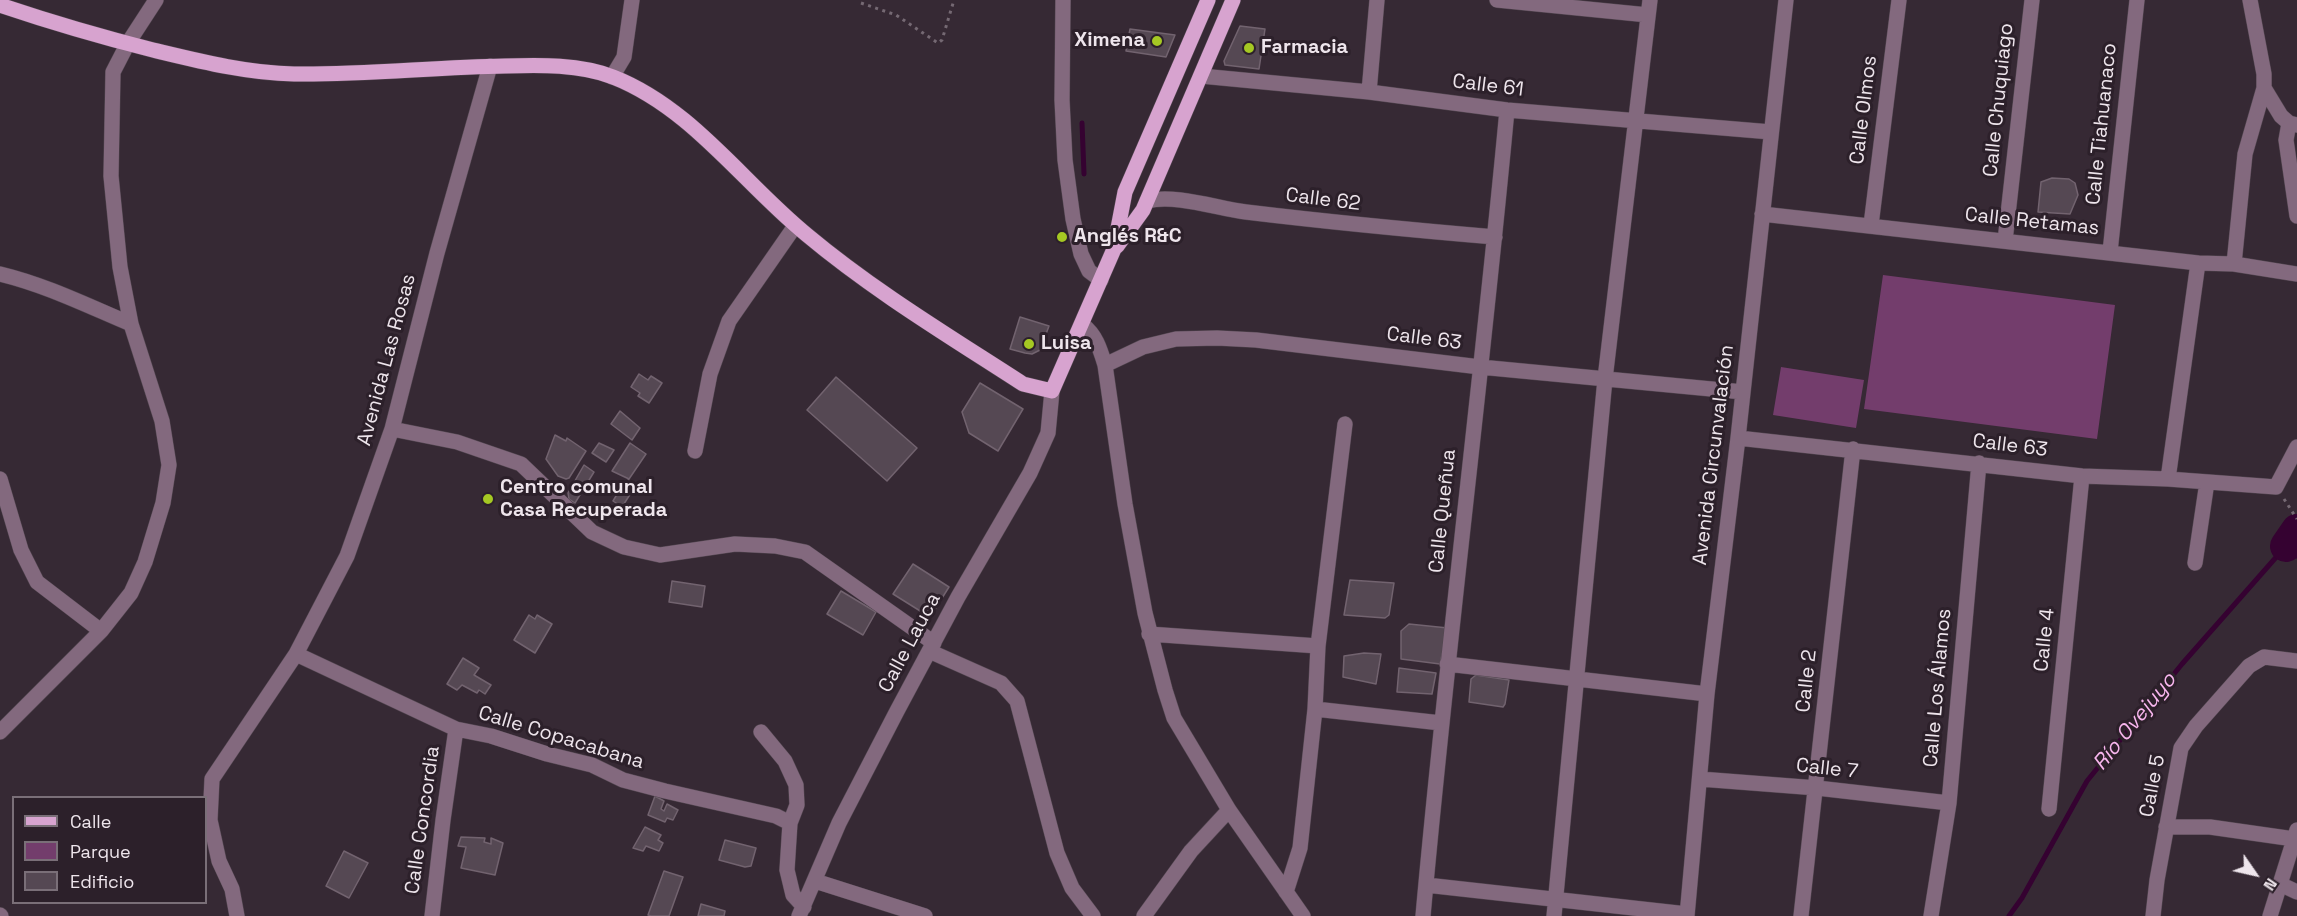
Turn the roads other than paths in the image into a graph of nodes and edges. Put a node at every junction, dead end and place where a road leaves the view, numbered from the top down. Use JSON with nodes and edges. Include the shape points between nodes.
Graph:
{"nodes":[{"id":1,"x":156,"y":0,"type":"edge"},
{"id":2,"x":632,"y":0,"type":"edge"},
{"id":3,"x":1063,"y":0,"type":"edge"},
{"id":4,"x":1208,"y":0,"type":"edge"},
{"id":5,"x":1233,"y":0,"type":"edge"},
{"id":6,"x":1377,"y":0,"type":"edge"},
{"id":7,"x":1497,"y":0,"type":"edge"},
{"id":8,"x":1786,"y":0,"type":"edge"},
{"id":9,"x":1899,"y":0,"type":"edge"},
{"id":10,"x":2032,"y":0,"type":"edge"},
{"id":11,"x":2137,"y":0,"type":"edge"},
{"id":12,"x":2250,"y":0,"type":"edge"},
{"id":13,"x":0,"y":5,"type":"edge"},
{"id":14,"x":1649,"y":8,"type":"edge"},
{"id":15,"x":128,"y":43,"type":"junction"},
{"id":16,"x":489,"y":66,"type":"junction"},
{"id":17,"x":1179,"y":68,"type":"junction"},
{"id":18,"x":1201,"y":76,"type":"junction"},
{"id":19,"x":612,"y":77,"type":"junction"},
{"id":20,"x":2264,"y":88,"type":"junction"},
{"id":21,"x":1369,"y":92,"type":"junction"},
{"id":22,"x":1507,"y":110,"type":"junction"},
{"id":23,"x":1635,"y":121,"type":"junction"},
{"id":24,"x":2293,"y":124,"type":"edge"},
{"id":25,"x":1771,"y":132,"type":"junction"},
{"id":26,"x":1125,"y":192,"type":"junction"},
{"id":27,"x":1147,"y":201,"type":"junction"},
{"id":28,"x":1762,"y":214,"type":"junction"},
{"id":29,"x":2297,"y":216,"type":"edge"},
{"id":30,"x":1871,"y":225,"type":"junction"},
{"id":31,"x":795,"y":226,"type":"junction"},
{"id":32,"x":1496,"y":237,"type":"junction"},
{"id":33,"x":2005,"y":241,"type":"junction"},
{"id":34,"x":1114,"y":249,"type":"junction"},
{"id":35,"x":2110,"y":252,"type":"junction"},
{"id":36,"x":2198,"y":263,"type":"junction"},
{"id":37,"x":2234,"y":264,"type":"junction"},
{"id":38,"x":0,"y":274,"type":"edge"},
{"id":39,"x":2297,"y":274,"type":"edge"},
{"id":40,"x":1101,"y":280,"type":"junction"},
{"id":41,"x":131,"y":324,"type":"junction"},
{"id":42,"x":1083,"y":325,"type":"junction"},
{"id":43,"x":1105,"y":365,"type":"junction"},
{"id":44,"x":1480,"y":367,"type":"junction"},
{"id":45,"x":1605,"y":379,"type":"junction"},
{"id":46,"x":1052,"y":391,"type":"junction"},
{"id":47,"x":1743,"y":392,"type":"junction"},
{"id":48,"x":1346,"y":424,"type":"dead end"},
{"id":49,"x":392,"y":429,"type":"junction"},
{"id":50,"x":1738,"y":438,"type":"junction"},
{"id":51,"x":2297,"y":447,"type":"edge"},
{"id":52,"x":1853,"y":449,"type":"junction"},
{"id":53,"x":695,"y":451,"type":"dead end"},
{"id":54,"x":1979,"y":463,"type":"junction"},
{"id":55,"x":2082,"y":476,"type":"junction"},
{"id":56,"x":0,"y":479,"type":"edge"},
{"id":57,"x":2168,"y":479,"type":"junction"},
{"id":58,"x":2207,"y":482,"type":"junction"},
{"id":59,"x":2195,"y":563,"type":"dead end"},
{"id":60,"x":101,"y":631,"type":"junction"},
{"id":61,"x":1149,"y":634,"type":"junction"},
{"id":62,"x":1318,"y":646,"type":"junction"},
{"id":63,"x":931,"y":647,"type":"junction"},
{"id":64,"x":296,"y":654,"type":"junction"},
{"id":65,"x":2297,"y":662,"type":"edge"},
{"id":66,"x":1447,"y":664,"type":"junction"},
{"id":67,"x":1577,"y":679,"type":"junction"},
{"id":68,"x":1707,"y":694,"type":"junction"},
{"id":69,"x":1315,"y":709,"type":"junction"},
{"id":70,"x":1441,"y":723,"type":"junction"},
{"id":71,"x":456,"y":729,"type":"junction"},
{"id":72,"x":0,"y":732,"type":"edge"},
{"id":73,"x":761,"y":732,"type":"dead end"},
{"id":74,"x":1700,"y":779,"type":"junction"},
{"id":75,"x":1817,"y":788,"type":"junction"},
{"id":76,"x":1948,"y":803,"type":"junction"},
{"id":77,"x":2049,"y":809,"type":"dead end"},
{"id":78,"x":1229,"y":810,"type":"junction"},
{"id":79,"x":790,"y":823,"type":"junction"},
{"id":80,"x":2166,"y":827,"type":"junction"},
{"id":81,"x":2296,"y":835,"type":"edge"},
{"id":82,"x":815,"y":881,"type":"junction"},
{"id":83,"x":2280,"y":884,"type":"junction"},
{"id":84,"x":1425,"y":885,"type":"junction"},
{"id":85,"x":2297,"y":891,"type":"edge"},
{"id":86,"x":1286,"y":892,"type":"junction"},
{"id":87,"x":1555,"y":909,"type":"edge"},
{"id":88,"x":802,"y":911,"type":"edge"},
{"id":89,"x":1687,"y":915,"type":"edge"},
{"id":90,"x":237,"y":916,"type":"edge"},
{"id":91,"x":432,"y":916,"type":"edge"},
{"id":92,"x":925,"y":916,"type":"edge"},
{"id":93,"x":1093,"y":916,"type":"edge"},
{"id":94,"x":1144,"y":916,"type":"edge"},
{"id":95,"x":1303,"y":916,"type":"edge"},
{"id":96,"x":1423,"y":916,"type":"edge"},
{"id":97,"x":1801,"y":916,"type":"edge"},
{"id":98,"x":1931,"y":916,"type":"edge"},
{"id":99,"x":2153,"y":916,"type":"edge"},
{"id":100,"x":2270,"y":916,"type":"edge"}],
"edges":[{"from":1,"to":15,"type":"street"},
{"from":2,"to":19,"type":"street","via":[[624,57]]},
{"from":3,"to":40,"type":"street","via":[[1062,100],[1073,219],[1085,263]]},
{"from":4,"to":17,"type":"main road"},
{"from":5,"to":18,"type":"main road"},
{"from":6,"to":21,"type":"street"},
{"from":7,"to":14,"type":"street"},
{"from":8,"to":25,"type":"street","name":"Avenida Circunvalación"},
{"from":9,"to":30,"type":"street","name":"Calle Olmos"},
{"from":10,"to":33,"type":"street","name":"Calle Chuquiago"},
{"from":11,"to":35,"type":"street","name":"Calle Tiahuanaco"},
{"from":12,"to":20,"type":"street"},
{"from":13,"to":15,"type":"main road"},
{"from":14,"to":23,"type":"street"},
{"from":15,"to":16,"type":"main road","via":[[216,66],[292,74]]},
{"from":15,"to":41,"type":"street","via":[[113,72],[111,176],[120,267]]},
{"from":16,"to":19,"type":"main road","via":[[533,65]]},
{"from":16,"to":49,"type":"street","name":"Avenida Las Rosas"},
{"from":17,"to":18,"type":"main road"},
{"from":17,"to":26,"type":"main road"},
{"from":18,"to":21,"type":"street","name":"Calle 61"},
{"from":18,"to":27,"type":"main road"},
{"from":19,"to":31,"type":"main road","via":[[651,97],[680,118]]},
{"from":20,"to":24,"type":"street","via":[[2281,116]]},
{"from":20,"to":37,"type":"street","via":[[2245,154]]},
{"from":21,"to":22,"type":"street","name":"Calle 61"},
{"from":22,"to":23,"type":"street","name":"Calle 61"},
{"from":22,"to":32,"type":"street","name":"Calle Queñua"},
{"from":23,"to":25,"type":"street","name":"Calle 61"},
{"from":23,"to":45,"type":"street"},
{"from":24,"to":29,"type":"street","via":[[2286,140]]},
{"from":25,"to":28,"type":"street","name":"Avenida Circunvalación"},
{"from":26,"to":27,"type":"main road"},
{"from":26,"to":34,"type":"main road"},
{"from":27,"to":32,"type":"street","name":"Calle 62","via":[[1161,197],[1342,224]]},
{"from":27,"to":34,"type":"main road"},
{"from":28,"to":30,"type":"street","name":"Calle Retamas"},
{"from":28,"to":47,"type":"street","name":"Avenida Circunvalación"},
{"from":30,"to":33,"type":"street","name":"Calle Retamas"},
{"from":31,"to":46,"type":"main road","via":[[849,270],[1023,384]]},
{"from":31,"to":53,"type":"street","via":[[729,321],[710,374]]},
{"from":32,"to":44,"type":"street","name":"Calle Queñua"},
{"from":33,"to":35,"type":"street","name":"Calle Retamas"},
{"from":34,"to":40,"type":"main road"},
{"from":35,"to":36,"type":"street","name":"Calle Retamas"},
{"from":36,"to":37,"type":"street","name":"Calle Retamas"},
{"from":36,"to":57,"type":"street"},
{"from":37,"to":39,"type":"street","name":"Calle Retamas"},
{"from":38,"to":41,"type":"street","via":[[58,292]]},
{"from":40,"to":42,"type":"main road"},
{"from":41,"to":60,"type":"street","via":[[162,421],[169,465],[163,503],[145,562],[131,593]]},
{"from":42,"to":43,"type":"street","via":[[1099,346]]},
{"from":42,"to":46,"type":"main road"},
{"from":43,"to":44,"type":"street","name":"Calle 63","via":[[1143,347],[1176,339],[1217,338]]},
{"from":43,"to":61,"type":"street"},
{"from":44,"to":45,"type":"street","name":"Calle 63"},
{"from":44,"to":66,"type":"street","name":"Calle Queñua"},
{"from":45,"to":47,"type":"street","name":"Calle 63"},
{"from":45,"to":67,"type":"street"},
{"from":46,"to":63,"type":"street","name":"Calle Lauca","via":[[1048,433],[1030,473]]},
{"from":47,"to":50,"type":"street","name":"Avenida Circunvalación"},
{"from":48,"to":62,"type":"street"},
{"from":49,"to":63,"type":"street","via":[[457,441],[521,464],[592,532],[624,547],[660,555],[735,544],[805,552]]},
{"from":49,"to":64,"type":"street","name":"Avenida Las Rosas","via":[[347,556]]},
{"from":50,"to":52,"type":"street","name":"Calle 63"},
{"from":50,"to":68,"type":"street","name":"Avenida Circunvalación"},
{"from":51,"to":58,"type":"street","name":"Calle 63","via":[[2276,488]]},
{"from":52,"to":54,"type":"street","name":"Calle 63"},
{"from":52,"to":75,"type":"street","name":"Calle 2"},
{"from":54,"to":55,"type":"street","name":"Calle 63"},
{"from":54,"to":76,"type":"street","name":"Calle Los Álamos"},
{"from":55,"to":57,"type":"street","name":"Calle 63"},
{"from":55,"to":77,"type":"street","name":"Calle 4"},
{"from":56,"to":60,"type":"street","via":[[21,550],[36,582]]},
{"from":57,"to":58,"type":"street","name":"Calle 63"},
{"from":58,"to":59,"type":"street"},
{"from":60,"to":72,"type":"street"},
{"from":61,"to":62,"type":"street"},
{"from":61,"to":78,"type":"street","via":[[1174,718]]},
{"from":62,"to":69,"type":"street"},
{"from":63,"to":82,"type":"street","name":"Calle Lauca","via":[[839,822]]},
{"from":63,"to":93,"type":"street","via":[[1001,683],[1017,701],[1057,853],[1072,888]]},
{"from":64,"to":71,"type":"street","name":"Calle Copacabana"},
{"from":64,"to":90,"type":"street","name":"Avenida Las Rosas","via":[[212,779],[210,820]]},
{"from":65,"to":80,"type":"street","name":"Calle 5","via":[[2264,657],[2249,666],[2196,726],[2181,748]]},
{"from":66,"to":67,"type":"street"},
{"from":66,"to":70,"type":"street","name":"Calle Queñua"},
{"from":67,"to":68,"type":"street"},
{"from":67,"to":87,"type":"street"},
{"from":68,"to":74,"type":"street","name":"Avenida Circunvalación"},
{"from":69,"to":70,"type":"street"},
{"from":69,"to":86,"type":"street","via":[[1300,848]]},
{"from":70,"to":84,"type":"street","name":"Calle Queñua"},
{"from":71,"to":79,"type":"street","name":"Calle Copacabana","via":[[592,765],[623,780],[776,816]]},
{"from":71,"to":91,"type":"street","name":"Calle Concordia"},
{"from":73,"to":79,"type":"street","via":[[784,761],[795,785],[797,805]]},
{"from":74,"to":75,"type":"street","name":"Calle 7"},
{"from":74,"to":89,"type":"street","name":"Avenida Circunvalación"},
{"from":75,"to":76,"type":"street","name":"Calle 7"},
{"from":75,"to":97,"type":"street","name":"Calle 2"},
{"from":76,"to":98,"type":"street","name":"Calle Los Álamos"},
{"from":78,"to":86,"type":"street"},
{"from":78,"to":94,"type":"street","via":[[1191,851]]},
{"from":79,"to":88,"type":"street","via":[[787,870]]},
{"from":80,"to":81,"type":"street"},
{"from":80,"to":99,"type":"street","name":"Calle 5"},
{"from":81,"to":83,"type":"street"},
{"from":82,"to":88,"type":"street","name":"Calle Lauca"},
{"from":82,"to":92,"type":"street"},
{"from":83,"to":85,"type":"street"},
{"from":83,"to":100,"type":"street"},
{"from":84,"to":87,"type":"street"},
{"from":84,"to":96,"type":"street","name":"Calle Queñua"},
{"from":86,"to":95,"type":"street"},
{"from":87,"to":89,"type":"street"}]}
